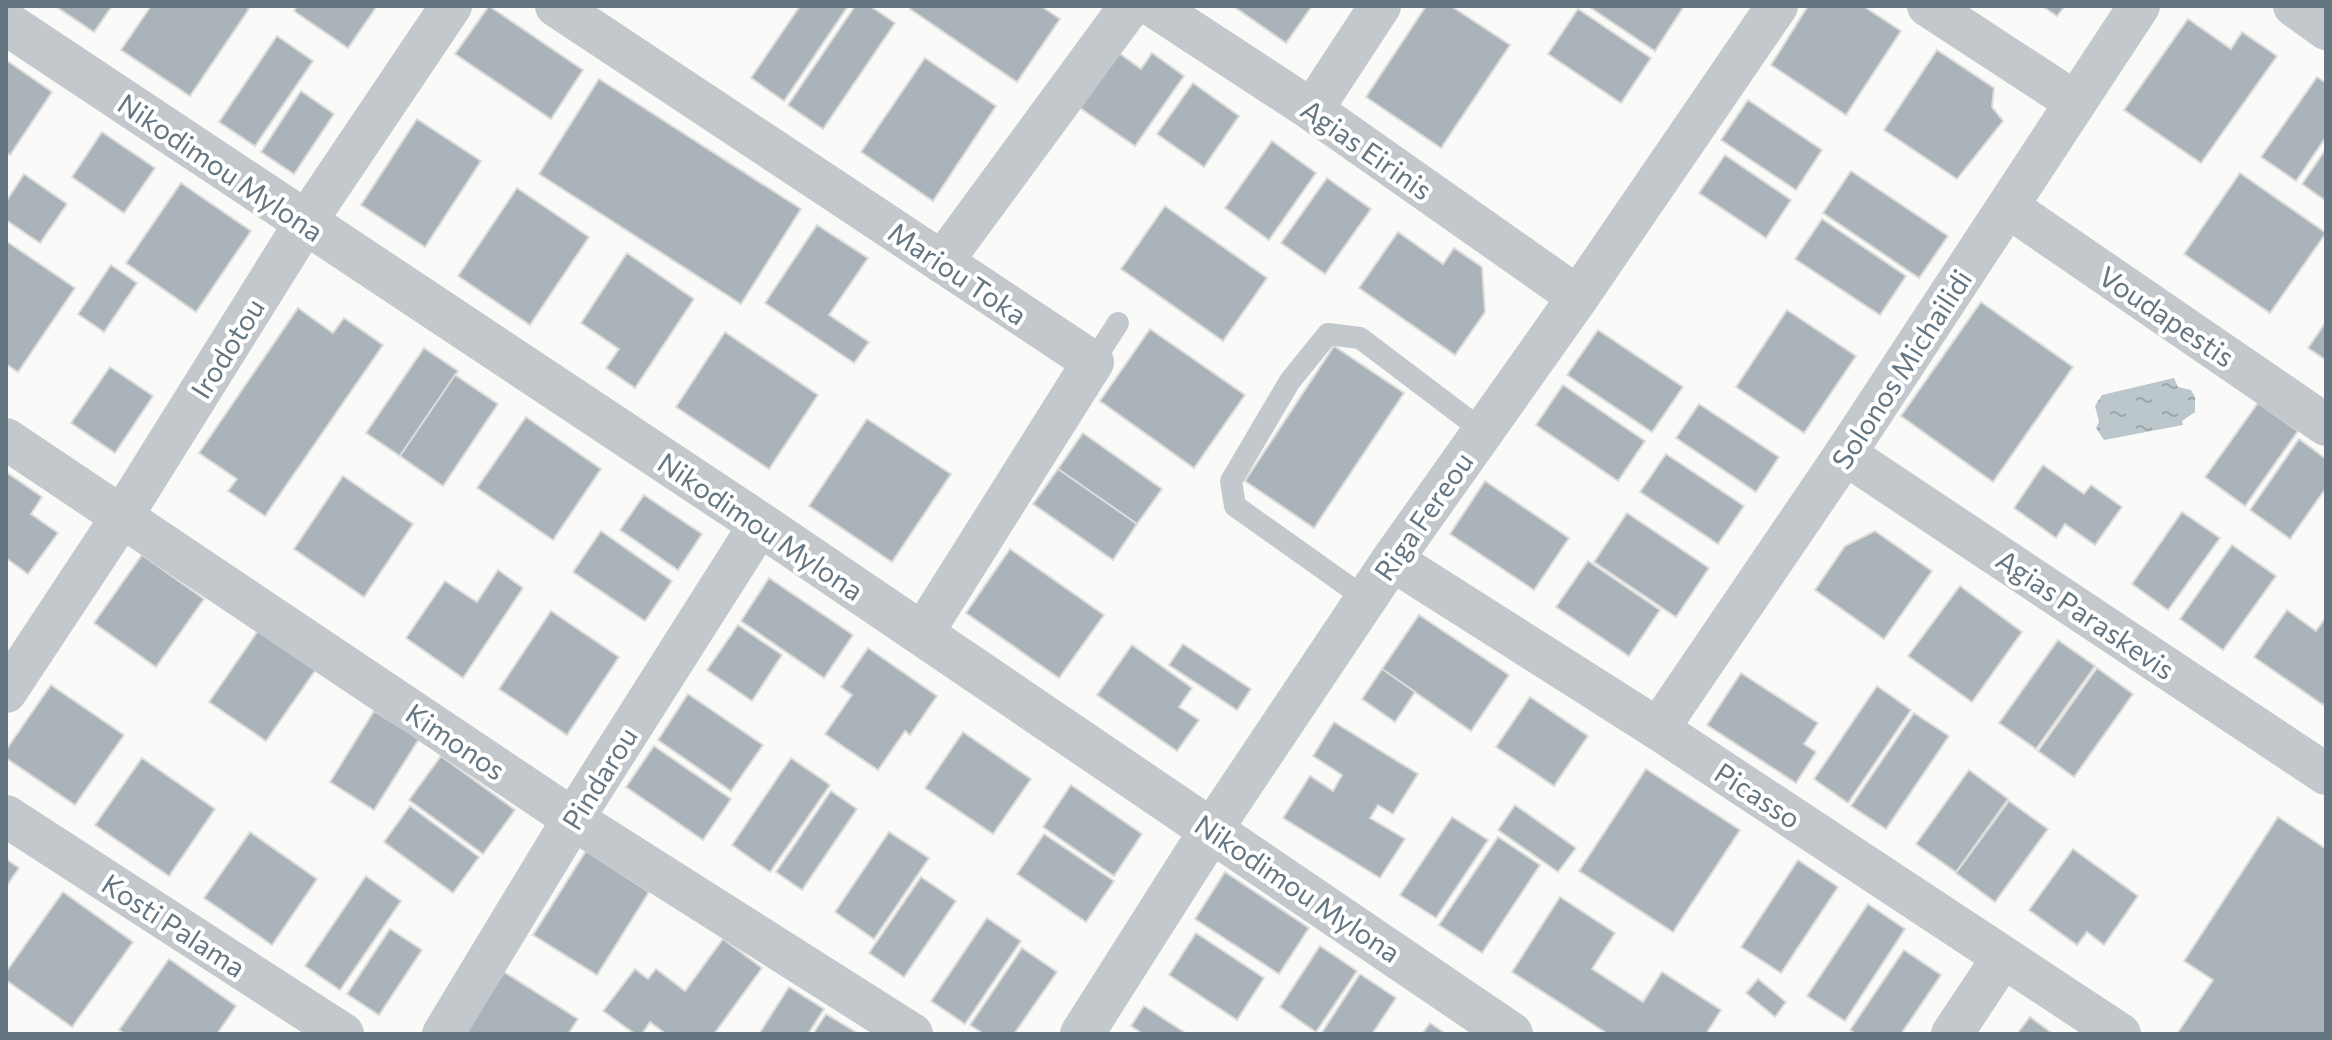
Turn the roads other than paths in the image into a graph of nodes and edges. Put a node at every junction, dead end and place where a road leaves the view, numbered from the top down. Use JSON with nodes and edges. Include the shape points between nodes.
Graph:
{"nodes":[{"id":1,"x":451,"y":6,"type":"edge"},
{"id":2,"x":556,"y":6,"type":"edge"},
{"id":3,"x":1130,"y":6,"type":"edge"},
{"id":4,"x":1153,"y":6,"type":"edge"},
{"id":5,"x":1380,"y":6,"type":"edge"},
{"id":6,"x":1777,"y":6,"type":"edge"},
{"id":7,"x":1928,"y":6,"type":"edge"},
{"id":8,"x":2139,"y":6,"type":"edge"},
{"id":9,"x":2294,"y":6,"type":"edge"},
{"id":10,"x":6,"y":23,"type":"edge"},
{"id":11,"x":2326,"y":29,"type":"edge"},
{"id":12,"x":2075,"y":102,"type":"junction"},
{"id":13,"x":1312,"y":110,"type":"junction"},
{"id":14,"x":2008,"y":207,"type":"junction"},
{"id":15,"x":305,"y":223,"type":"junction"},
{"id":16,"x":942,"y":262,"type":"junction"},
{"id":17,"x":1578,"y":297,"type":"junction"},
{"id":18,"x":1118,"y":323,"type":"dead end"},
{"id":19,"x":1093,"y":362,"type":"junction"},
{"id":20,"x":2326,"y":425,"type":"edge"},
{"id":21,"x":1483,"y":431,"type":"junction"},
{"id":22,"x":6,"y":439,"type":"edge"},
{"id":23,"x":1845,"y":454,"type":"junction"},
{"id":24,"x":121,"y":518,"type":"junction"},
{"id":25,"x":760,"y":524,"type":"junction"},
{"id":26,"x":1392,"y":560,"type":"junction"},
{"id":27,"x":1366,"y":599,"type":"junction"},
{"id":28,"x":922,"y":634,"type":"junction"},
{"id":29,"x":6,"y":692,"type":"edge"},
{"id":30,"x":1658,"y":729,"type":"junction"},
{"id":31,"x":2326,"y":774,"type":"edge"},
{"id":32,"x":6,"y":816,"type":"edge"},
{"id":33,"x":573,"y":819,"type":"junction"},
{"id":34,"x":1212,"y":829,"type":"junction"},
{"id":35,"x":2003,"y":957,"type":"junction"},
{"id":36,"x":343,"y":1034,"type":"edge"},
{"id":37,"x":443,"y":1034,"type":"edge"},
{"id":38,"x":912,"y":1034,"type":"edge"},
{"id":39,"x":1082,"y":1034,"type":"edge"},
{"id":40,"x":1511,"y":1034,"type":"edge"},
{"id":41,"x":1952,"y":1034,"type":"edge"},
{"id":42,"x":2120,"y":1034,"type":"edge"}],
"edges":[{"from":1,"to":15,"type":"street","name":"Irodotou"},
{"from":2,"to":16,"type":"street","name":"Mariou Toka"},
{"from":3,"to":16,"type":"street"},
{"from":4,"to":13,"type":"street","name":"Agias Eirinis"},
{"from":5,"to":13,"type":"street"},
{"from":6,"to":17,"type":"street","name":"Riga Fereou"},
{"from":7,"to":12,"type":"street"},
{"from":8,"to":12,"type":"street","name":"Solonos Michailidi"},
{"from":9,"to":11,"type":"street"},
{"from":10,"to":15,"type":"street","name":"Nikodimou Mylona"},
{"from":12,"to":14,"type":"street","name":"Solonos Michailidi"},
{"from":13,"to":17,"type":"street","name":"Agias Eirinis"},
{"from":14,"to":20,"type":"street","name":"Voudapestis"},
{"from":14,"to":23,"type":"street","name":"Solonos Michailidi"},
{"from":15,"to":24,"type":"street","name":"Irodotou"},
{"from":15,"to":25,"type":"street","name":"Nikodimou Mylona"},
{"from":16,"to":19,"type":"street","name":"Mariou Toka"},
{"from":17,"to":21,"type":"street","name":"Riga Fereou"},
{"from":18,"to":19,"type":"lane"},
{"from":19,"to":28,"type":"street"},
{"from":21,"to":26,"type":"street","name":"Riga Fereou"},
{"from":21,"to":27,"type":"lane","via":[[1360,338],[1328,334],[1290,381],[1231,481],[1235,506]]},
{"from":22,"to":24,"type":"street","name":"Kimonos"},
{"from":23,"to":30,"type":"street","name":"Solonos Michailidi"},
{"from":23,"to":31,"type":"street","name":"Agias Paraskevis"},
{"from":24,"to":29,"type":"street","name":"Irodotou"},
{"from":24,"to":33,"type":"street","name":"Kimonos"},
{"from":25,"to":28,"type":"street","name":"Nikodimou Mylona"},
{"from":25,"to":33,"type":"street","name":"Pindarou"},
{"from":26,"to":27,"type":"street","name":"Riga Fereou"},
{"from":26,"to":30,"type":"street","name":"Picasso"},
{"from":27,"to":34,"type":"street","name":"Riga Fereou"},
{"from":28,"to":34,"type":"street","name":"Nikodimou Mylona"},
{"from":30,"to":35,"type":"street","name":"Picasso"},
{"from":32,"to":36,"type":"street","name":"Kosti Palama"},
{"from":33,"to":37,"type":"street","name":"Pindarou"},
{"from":33,"to":38,"type":"street","name":"Kimonos"},
{"from":34,"to":39,"type":"street","name":"Riga Fereou"},
{"from":34,"to":40,"type":"street","name":"Nikodimou Mylona"},
{"from":35,"to":41,"type":"street"},
{"from":35,"to":42,"type":"street","name":"Picasso"}]}
